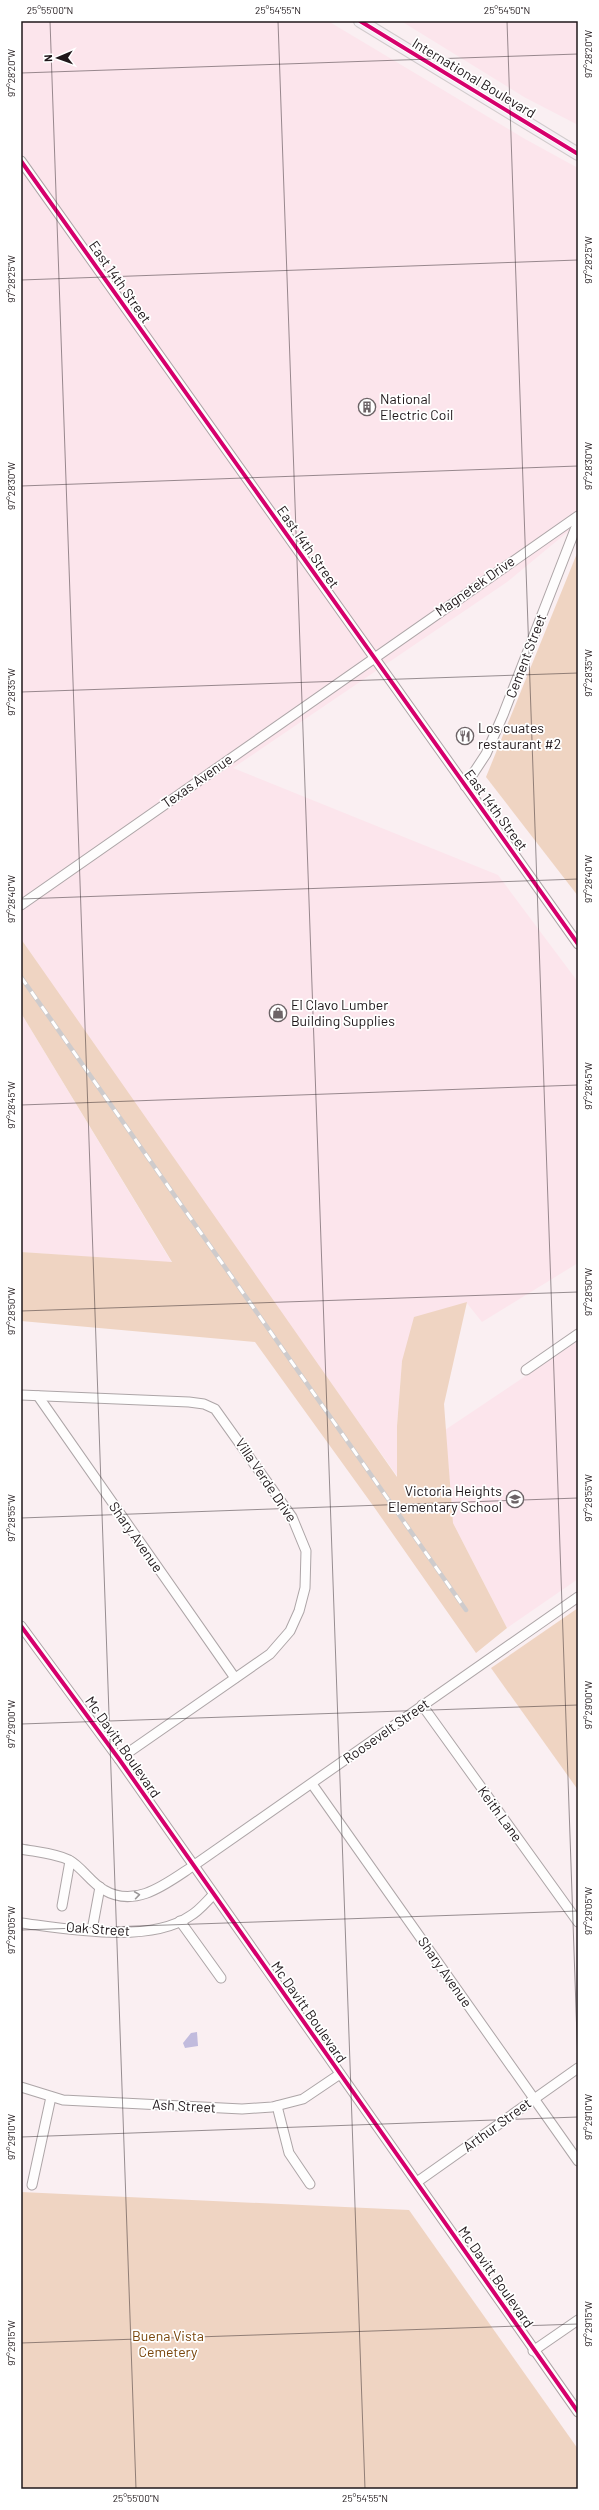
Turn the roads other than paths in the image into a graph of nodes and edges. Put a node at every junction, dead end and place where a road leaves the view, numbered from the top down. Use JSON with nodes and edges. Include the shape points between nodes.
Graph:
{"nodes":[{"id":1,"x":360,"y":21,"type":"edge"},
{"id":2,"x":578,"y":154,"type":"edge"},
{"id":3,"x":21,"y":160,"type":"edge"},
{"id":4,"x":578,"y":516,"type":"edge"},
{"id":5,"x":578,"y":522,"type":"edge"},
{"id":6,"x":373,"y":658,"type":"junction"},
{"id":7,"x":465,"y":786,"type":"junction"},
{"id":8,"x":21,"y":905,"type":"edge"},
{"id":9,"x":578,"y":944,"type":"edge"},
{"id":10,"x":578,"y":1334,"type":"edge"},
{"id":11,"x":526,"y":1370,"type":"dead end"},
{"id":12,"x":21,"y":1395,"type":"edge"},
{"id":13,"x":38,"y":1396,"type":"junction"},
{"id":14,"x":578,"y":1597,"type":"edge"},
{"id":15,"x":21,"y":1626,"type":"edge"},
{"id":16,"x":235,"y":1678,"type":"junction"},
{"id":17,"x":422,"y":1705,"type":"junction"},
{"id":18,"x":119,"y":1759,"type":"junction"},
{"id":19,"x":312,"y":1784,"type":"junction"},
{"id":20,"x":21,"y":1849,"type":"edge"},
{"id":21,"x":70,"y":1861,"type":"junction"},
{"id":22,"x":194,"y":1866,"type":"junction"},
{"id":23,"x":100,"y":1887,"type":"junction"},
{"id":24,"x":213,"y":1896,"type":"junction"},
{"id":25,"x":62,"y":1906,"type":"dead end"},
{"id":26,"x":180,"y":1921,"type":"junction"},
{"id":27,"x":21,"y":1922,"type":"edge"},
{"id":28,"x":578,"y":1922,"type":"edge"},
{"id":29,"x":92,"y":1930,"type":"junction"},
{"id":30,"x":221,"y":1978,"type":"dead end"},
{"id":31,"x":578,"y":2068,"type":"edge"},
{"id":32,"x":340,"y":2074,"type":"junction"},
{"id":33,"x":21,"y":2087,"type":"edge"},
{"id":34,"x":51,"y":2096,"type":"junction"},
{"id":35,"x":534,"y":2098,"type":"junction"},
{"id":36,"x":277,"y":2106,"type":"junction"},
{"id":37,"x":578,"y":2161,"type":"edge"},
{"id":38,"x":417,"y":2182,"type":"junction"},
{"id":39,"x":310,"y":2184,"type":"dead end"},
{"id":40,"x":32,"y":2185,"type":"dead end"},
{"id":41,"x":578,"y":2320,"type":"edge"},
{"id":42,"x":533,"y":2351,"type":"junction"},
{"id":43,"x":578,"y":2412,"type":"edge"}],
"edges":[{"from":1,"to":2,"type":"main road","name":"International Boulevard"},
{"from":3,"to":6,"type":"street","name":"East 14th Street"},
{"from":4,"to":6,"type":"street","name":"Magnetek Drive"},
{"from":5,"to":7,"type":"street","name":"Cement Street","via":[[503,715],[486,754]]},
{"from":6,"to":7,"type":"street","name":"East 14th Street"},
{"from":6,"to":8,"type":"street","name":"Texas Avenue"},
{"from":7,"to":9,"type":"street","name":"East 14th Street"},
{"from":10,"to":11,"type":"street"},
{"from":12,"to":13,"type":"street","name":"Villa Verde Drive"},
{"from":13,"to":16,"type":"street","name":"Shary Avenue"},
{"from":13,"to":16,"type":"street","name":"Villa Verde Drive","via":[[204,1404],[215,1409],[238,1438],[292,1516],[306,1551],[307,1573],[299,1611],[290,1631],[270,1654]]},
{"from":14,"to":17,"type":"street","name":"Roosevelt Street"},
{"from":15,"to":18,"type":"street","name":"Mc Davitt Boulevard"},
{"from":16,"to":18,"type":"street","name":"Villa Verde Drive"},
{"from":17,"to":19,"type":"street","name":"Roosevelt Street"},
{"from":17,"to":28,"type":"street","name":"Keith Lane"},
{"from":18,"to":22,"type":"street","name":"Mc Davitt Boulevard"},
{"from":19,"to":22,"type":"street","name":"Roosevelt Street"},
{"from":19,"to":35,"type":"street","name":"Shary Avenue"},
{"from":20,"to":21,"type":"street","via":[[58,1856]]},
{"from":21,"to":23,"type":"street","name":"Roosevelt Street"},
{"from":21,"to":25,"type":"street"},
{"from":23,"to":22,"type":"street","name":"Roosevelt Street","one_way":true,"via":[[118,1896],[135,1897],[152,1892]]},
{"from":22,"to":24,"type":"street","name":"Mc Davitt Boulevard"},
{"from":23,"to":29,"type":"street"},
{"from":24,"to":26,"type":"street","name":"Oak Street","via":[[190,1917]]},
{"from":24,"to":32,"type":"street","name":"Mc Davitt Boulevard"},
{"from":26,"to":29,"type":"street","name":"Oak Street","via":[[163,1928],[129,1933]]},
{"from":26,"to":30,"type":"street"},
{"from":27,"to":29,"type":"street","name":"Oak Street"},
{"from":31,"to":35,"type":"street","name":"Arthur Street"},
{"from":32,"to":36,"type":"street","name":"Ash Street","via":[[303,2099]]},
{"from":32,"to":38,"type":"street","name":"Mc Davitt Boulevard"},
{"from":33,"to":34,"type":"street","name":"Ash Street"},
{"from":34,"to":36,"type":"street","name":"Ash Street","via":[[63,2100],[236,2108]]},
{"from":34,"to":40,"type":"street"},
{"from":35,"to":37,"type":"street","name":"Shary Avenue"},
{"from":35,"to":38,"type":"street","name":"Arthur Street"},
{"from":36,"to":39,"type":"street","via":[[289,2153]]},
{"from":38,"to":42,"type":"street","name":"Mc Davitt Boulevard"},
{"from":41,"to":42,"type":"street"},
{"from":42,"to":43,"type":"street","name":"Mc Davitt Boulevard"}]}
